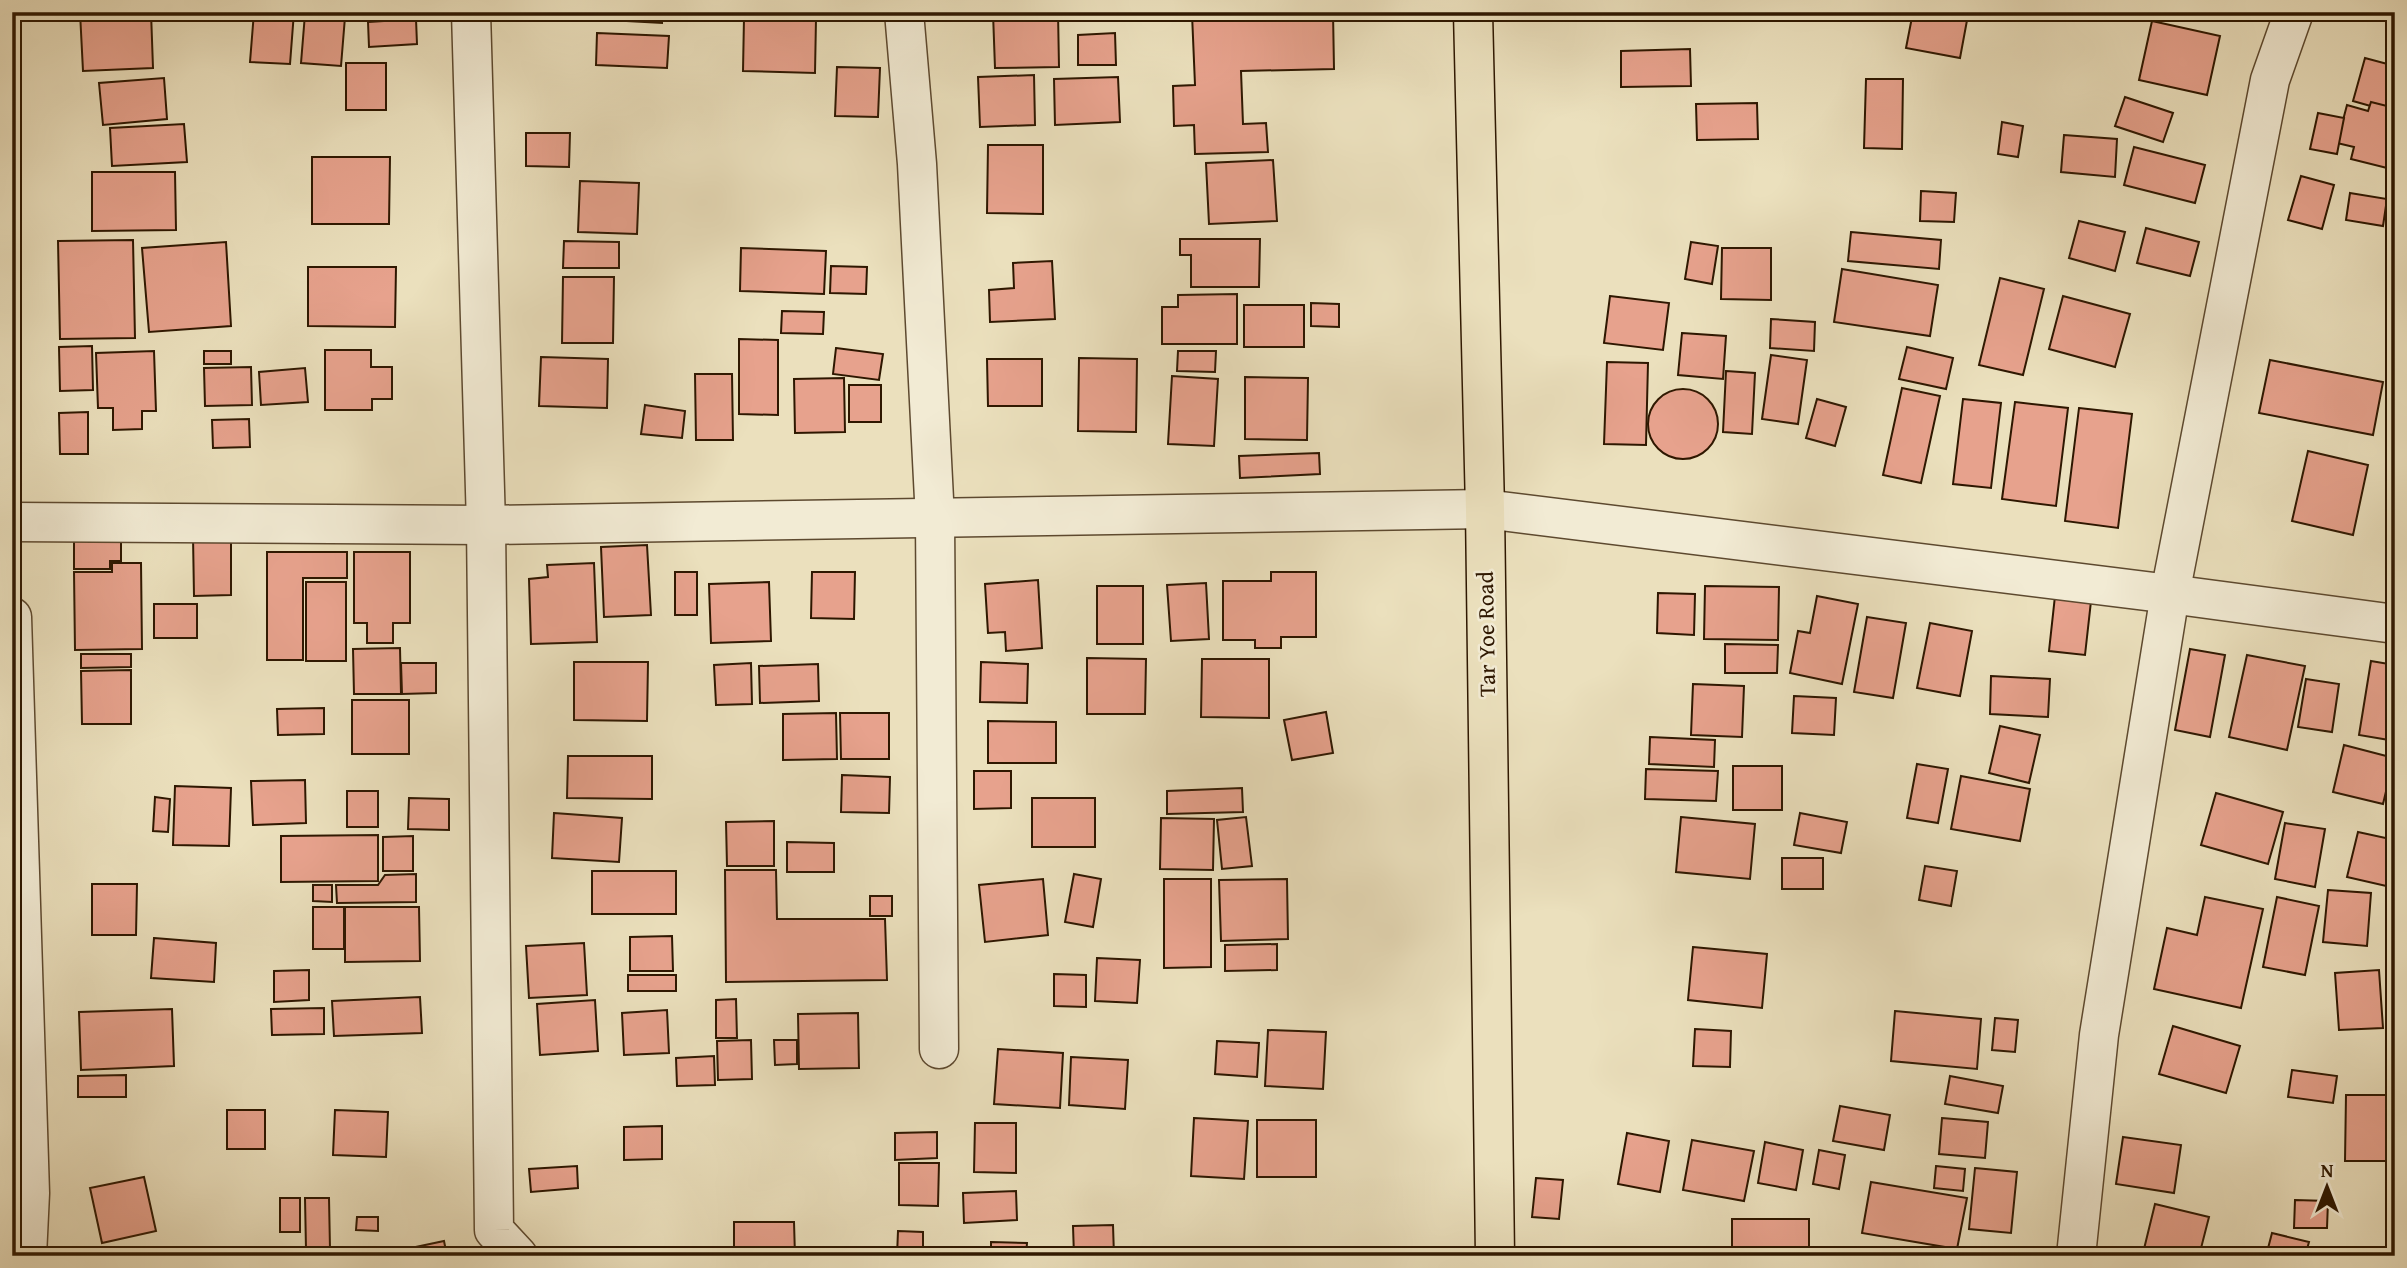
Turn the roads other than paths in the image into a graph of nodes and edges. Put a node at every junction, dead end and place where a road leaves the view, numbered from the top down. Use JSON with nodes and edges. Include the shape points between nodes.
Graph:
{"nodes":[{"id":1,"x":471,"y":12,"type":"edge"},
{"id":2,"x":904,"y":12,"type":"edge"},
{"id":3,"x":1473,"y":12,"type":"edge"},
{"id":4,"x":2294,"y":12,"type":"edge"},
{"id":5,"x":1485,"y":509,"type":"junction"},
{"id":6,"x":935,"y":519,"type":"junction"},
{"id":7,"x":12,"y":522,"type":"edge"},
{"id":8,"x":486,"y":525,"type":"junction"},
{"id":9,"x":2170,"y":594,"type":"junction"},
{"id":10,"x":12,"y":617,"type":"edge"},
{"id":11,"x":2395,"y":624,"type":"edge"},
{"id":12,"x":939,"y":1049,"type":"dead end"},
{"id":13,"x":27,"y":1256,"type":"edge"},
{"id":14,"x":518,"y":1256,"type":"edge"},
{"id":15,"x":1495,"y":1256,"type":"edge"},
{"id":16,"x":2076,"y":1256,"type":"edge"}],
"edges":[{"from":1,"to":8,"type":"street"},
{"from":2,"to":6,"type":"street","via":[[917,164]]},
{"from":3,"to":5,"type":"main road","name":"Tar Yoe Road"},
{"from":4,"to":9,"type":"street","via":[[2270,80]]},
{"from":5,"to":6,"type":"street"},
{"from":5,"to":9,"type":"street"},
{"from":5,"to":15,"type":"main road","name":"Tar Yoe Road"},
{"from":6,"to":8,"type":"street"},
{"from":6,"to":12,"type":"street"},
{"from":7,"to":8,"type":"street"},
{"from":8,"to":14,"type":"street","via":[[494,1230]]},
{"from":9,"to":11,"type":"street"},
{"from":9,"to":16,"type":"street","via":[[2099,1035]]},
{"from":10,"to":13,"type":"street","via":[[30,1193]]}]}
